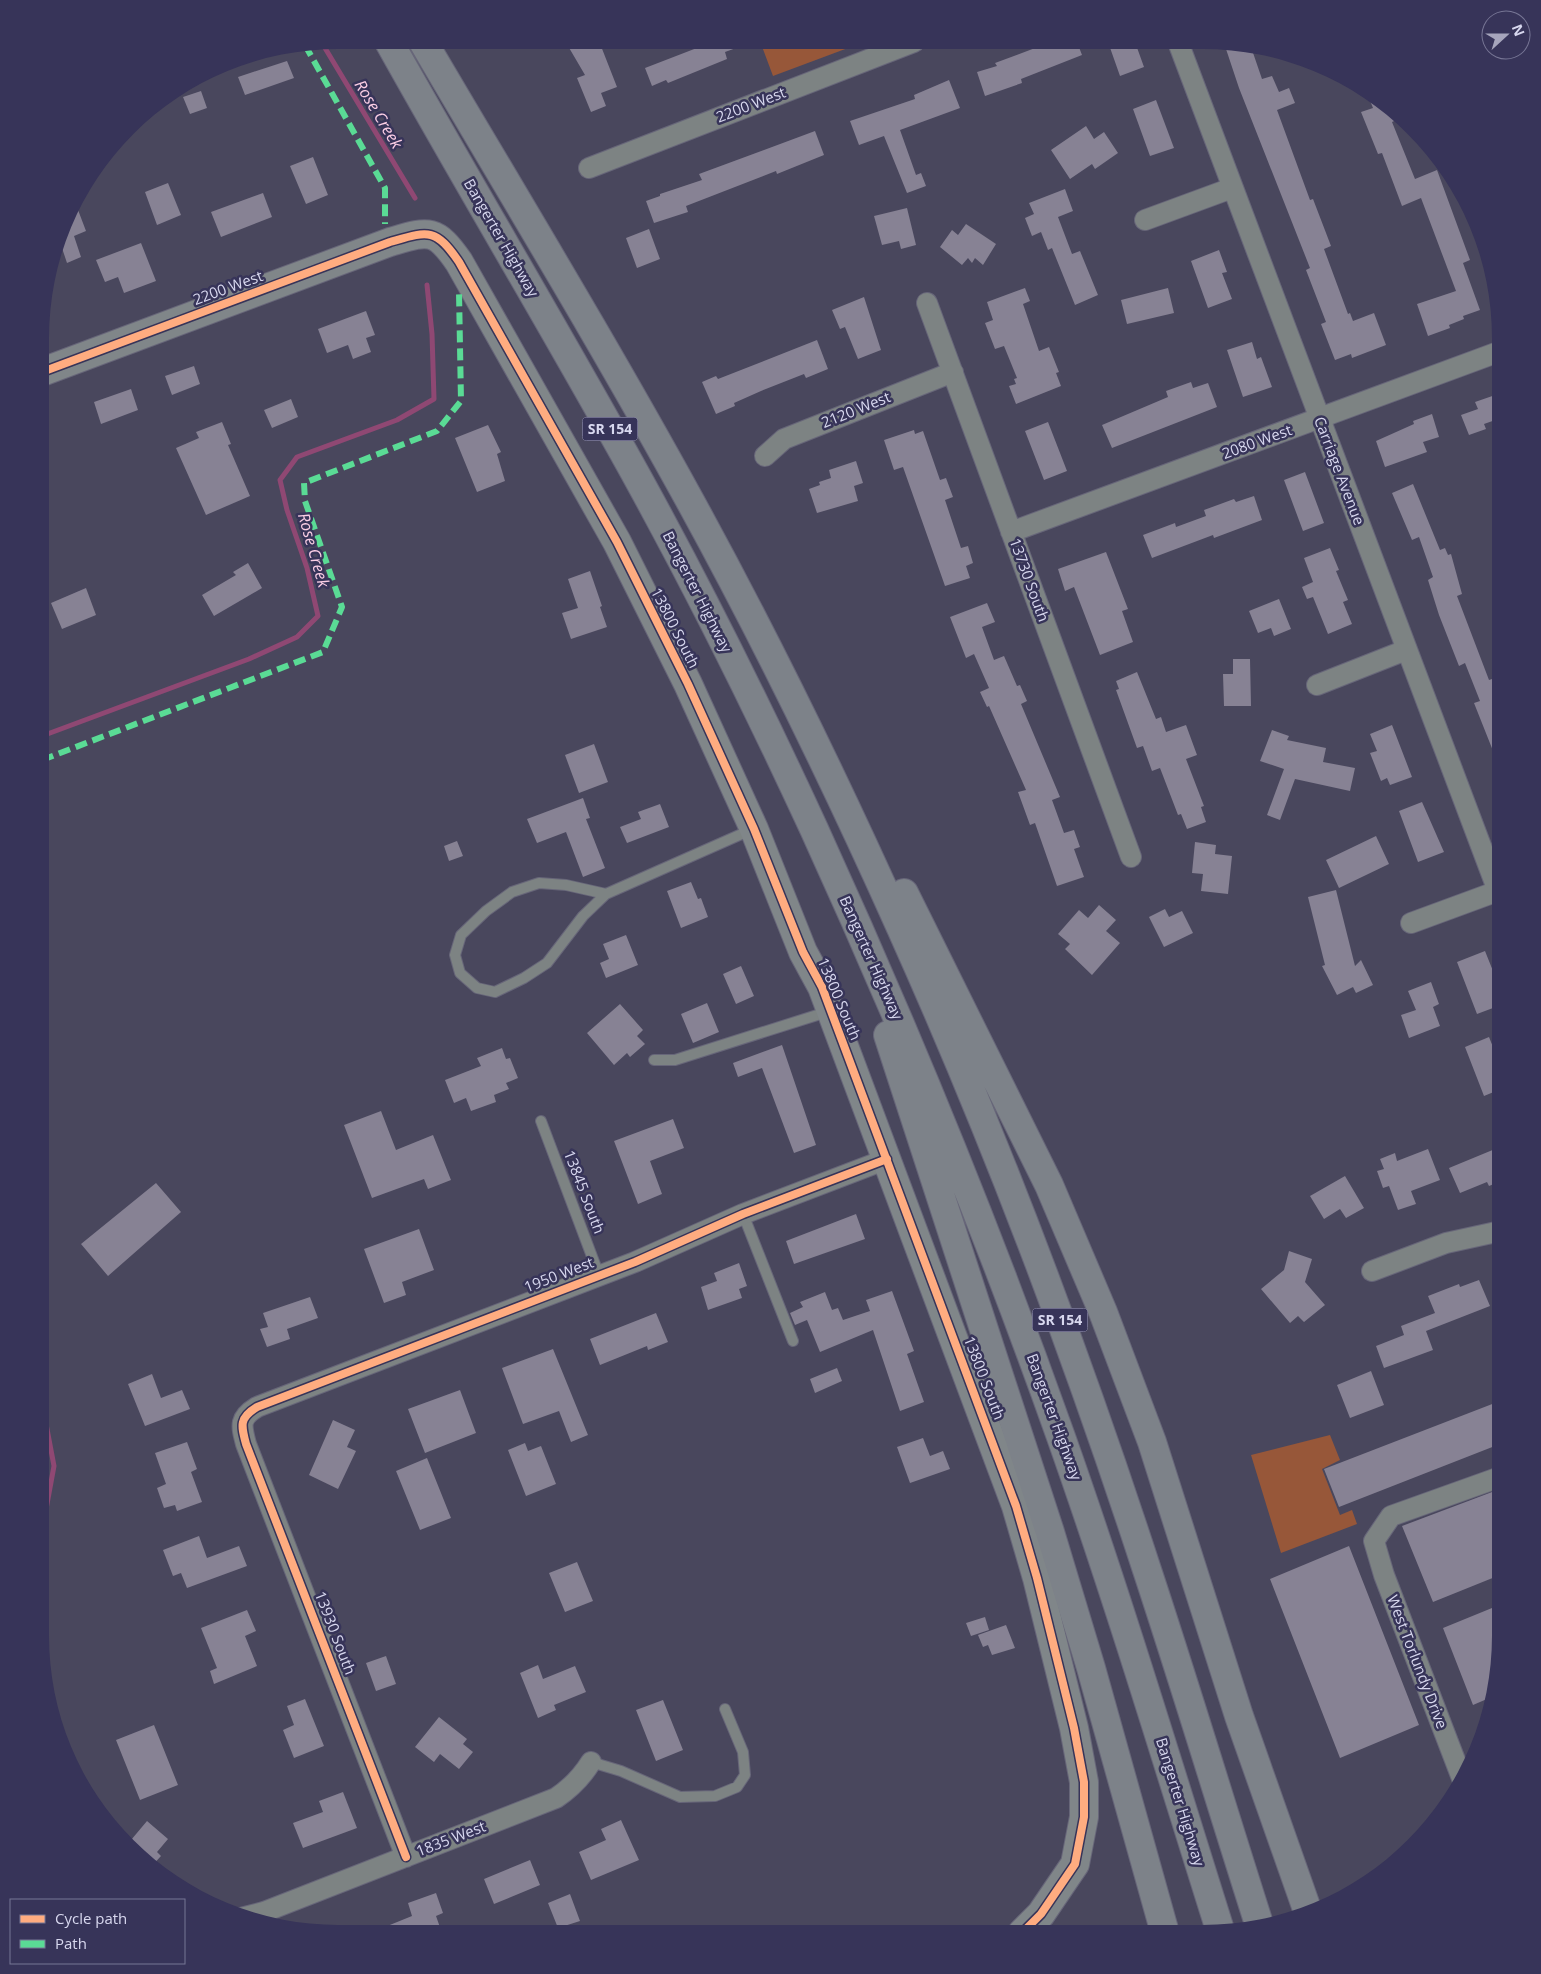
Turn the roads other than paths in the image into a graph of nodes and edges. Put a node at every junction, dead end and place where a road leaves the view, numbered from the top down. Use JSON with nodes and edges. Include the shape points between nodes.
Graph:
{"nodes":[{"id":1,"x":393,"y":49,"type":"edge"},
{"id":2,"x":427,"y":49,"type":"edge"},
{"id":3,"x":896,"y":49,"type":"edge"},
{"id":4,"x":1181,"y":49,"type":"edge"},
{"id":5,"x":589,"y":168,"type":"dead end"},
{"id":6,"x":1232,"y":188,"type":"junction"},
{"id":7,"x":1144,"y":220,"type":"dead end"},
{"id":8,"x":423,"y":232,"type":"joint"},
{"id":9,"x":927,"y":303,"type":"dead end"},
{"id":10,"x":1492,"y":353,"type":"edge"},
{"id":11,"x":49,"y":369,"type":"edge"},
{"id":12,"x":952,"y":372,"type":"junction"},
{"id":13,"x":1320,"y":419,"type":"junction"},
{"id":14,"x":764,"y":456,"type":"dead end"},
{"id":15,"x":1011,"y":532,"type":"junction"},
{"id":16,"x":1406,"y":650,"type":"junction"},
{"id":17,"x":1318,"y":685,"type":"dead end"},
{"id":18,"x":809,"y":732,"type":"junction"},
{"id":19,"x":813,"y":827,"type":"junction"},
{"id":20,"x":754,"y":829,"type":"junction"},
{"id":21,"x":1131,"y":857,"type":"dead end"},
{"id":22,"x":1492,"y":877,"type":"edge"},
{"id":23,"x":606,"y":894,"type":"junction"},
{"id":24,"x":1492,"y":897,"type":"edge"},
{"id":25,"x":1411,"y":923,"type":"dead end"},
{"id":26,"x":831,"y":1011,"type":"junction"},
{"id":27,"x":654,"y":1060,"type":"dead end"},
{"id":28,"x":541,"y":1120,"type":"dead end"},
{"id":29,"x":887,"y":1159,"type":"junction"},
{"id":30,"x":742,"y":1214,"type":"junction"},
{"id":31,"x":1492,"y":1233,"type":"edge"},
{"id":32,"x":1372,"y":1271,"type":"dead end"},
{"id":33,"x":599,"y":1275,"type":"junction"},
{"id":34,"x":793,"y":1341,"type":"dead end"},
{"id":35,"x":243,"y":1419,"type":"joint"},
{"id":36,"x":1492,"y":1480,"type":"edge"},
{"id":37,"x":725,"y":1709,"type":"dead end"},
{"id":38,"x":591,"y":1762,"type":"joint"},
{"id":39,"x":1459,"y":1770,"type":"edge"},
{"id":40,"x":406,"y":1857,"type":"junction"},
{"id":41,"x":1307,"y":1906,"type":"edge"},
{"id":42,"x":258,"y":1914,"type":"edge"},
{"id":43,"x":1258,"y":1920,"type":"edge"},
{"id":44,"x":1030,"y":1925,"type":"edge"},
{"id":45,"x":1163,"y":1925,"type":"edge"},
{"id":46,"x":1218,"y":1925,"type":"edge"}],
"edges":[{"from":1,"to":19,"type":"highway","name":"Bangerter Highway","number":"SR 154","via":[[648,496],[704,602]]},
{"from":2,"to":18,"type":"highway","number":"SR 154","via":[[688,496]]},
{"from":3,"to":5,"type":"street","name":"2200 West"},
{"from":4,"to":6,"type":"street","name":"Carriage Avenue"},
{"from":6,"to":7,"type":"street"},
{"from":6,"to":13,"type":"street","name":"Carriage Avenue"},
{"from":8,"to":11,"type":"street","name":"2200 West"},
{"from":8,"to":20,"type":"street","name":"13800 South","via":[[444,243],[459,262],[539,402],[616,542],[688,684]]},
{"from":9,"to":12,"type":"street","name":"13730 South"},
{"from":10,"to":13,"type":"street","name":"2080 West"},
{"from":12,"to":14,"type":"street","name":"2120 West","via":[[784,439]]},
{"from":12,"to":15,"type":"street","name":"13730 South"},
{"from":13,"to":15,"type":"street","name":"2080 West"},
{"from":13,"to":16,"type":"street","name":"Carriage Avenue"},
{"from":15,"to":21,"type":"street","name":"13730 South"},
{"from":16,"to":17,"type":"street"},
{"from":16,"to":22,"type":"street","name":"Carriage Avenue"},
{"from":18,"to":41,"type":"highway","via":[[903,891],[1019,1123],[1080,1257],[1148,1432],[1261,1782]]},
{"from":18,"to":43,"type":"highway","number":"SR 154","via":[[939,1014],[1034,1251],[1148,1571]]},
{"from":19,"to":45,"type":"highway","via":[[869,979],[1047,1522]]},
{"from":19,"to":46,"type":"highway","name":"Bangerter Highway","number":"SR 154","via":[[926,1086],[1024,1335],[1092,1527]]},
{"from":20,"to":23,"type":"lane"},
{"from":20,"to":26,"type":"street","name":"13800 South","via":[[803,952],[822,986]]},
{"from":23,"to":23,"type":"lane","via":[[583,916],[547,963],[524,978],[495,992],[477,988],[460,973],[455,955],[461,935],[512,892],[539,883]]},
{"from":24,"to":25,"type":"street"},
{"from":26,"to":27,"type":"lane","via":[[676,1060]]},
{"from":26,"to":29,"type":"street","name":"13800 South"},
{"from":28,"to":33,"type":"lane","name":"13845 South"},
{"from":29,"to":30,"type":"street","name":"1950 West"},
{"from":29,"to":44,"type":"street","name":"13800 South","via":[[1022,1526],[1074,1728],[1084,1782],[1081,1838],[1075,1864]]},
{"from":30,"to":33,"type":"street","name":"1950 West"},
{"from":30,"to":34,"type":"lane"},
{"from":31,"to":32,"type":"street","via":[[1446,1243]]},
{"from":33,"to":35,"type":"street","name":"1950 West","via":[[257,1407]]},
{"from":35,"to":40,"type":"street","name":"13930 South","via":[[246,1444]]},
{"from":36,"to":39,"type":"street","name":"West Torlundy Drive","via":[[1391,1516],[1374,1542]]},
{"from":37,"to":38,"type":"lane","via":[[743,1752],[745,1775],[737,1787],[715,1796],[680,1797],[621,1771]]},
{"from":38,"to":40,"type":"street","name":"1835 West","via":[[582,1777],[556,1798]]},
{"from":40,"to":42,"type":"street","name":"1835 West"}]}
